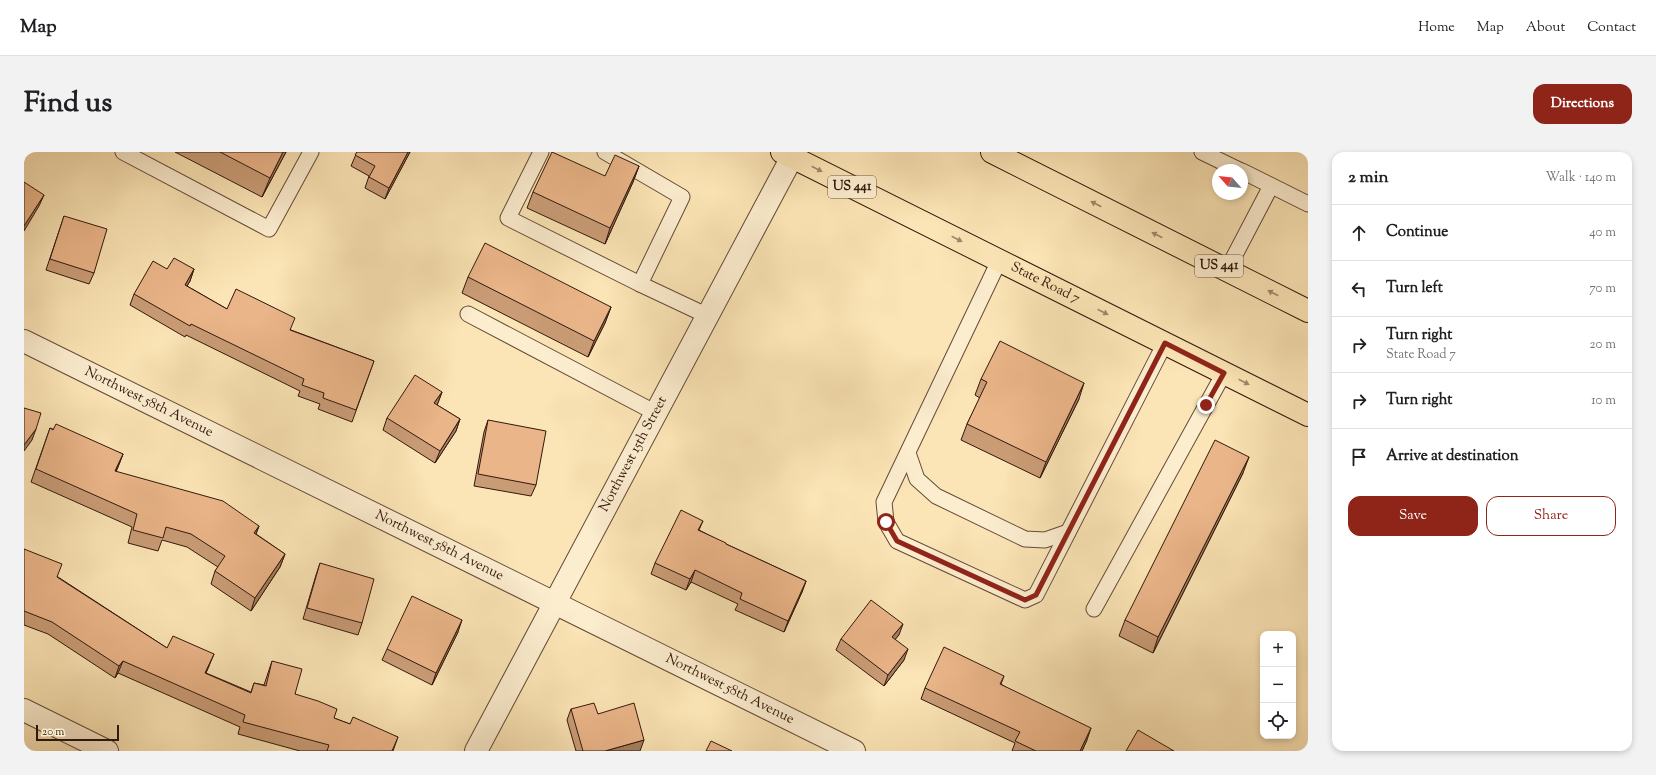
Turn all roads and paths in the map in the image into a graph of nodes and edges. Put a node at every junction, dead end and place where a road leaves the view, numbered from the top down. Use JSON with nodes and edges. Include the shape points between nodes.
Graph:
{"nodes":[{"id":1,"x":123,"y":152,"type":"edge"},
{"id":2,"x":311,"y":152,"type":"edge"},
{"id":3,"x":541,"y":152,"type":"edge"},
{"id":4,"x":605,"y":152,"type":"edge"},
{"id":5,"x":992,"y":152,"type":"edge"},
{"id":6,"x":1202,"y":152,"type":"edge"},
{"id":7,"x":790,"y":154,"type":"edge"},
{"id":8,"x":1227,"y":164,"type":"edge"},
{"id":9,"x":1248,"y":175,"type":"edge"},
{"id":10,"x":1271,"y":186,"type":"junction"},
{"id":11,"x":1308,"y":204,"type":"edge"},
{"id":12,"x":999,"y":261,"type":"junction"},
{"id":13,"x":1227,"y":270,"type":"junction"},
{"id":14,"x":640,"y":284,"type":"junction"},
{"id":15,"x":1308,"y":311,"type":"edge"},
{"id":16,"x":468,"y":314,"type":"dead end"},
{"id":17,"x":708,"y":316,"type":"junction"},
{"id":18,"x":24,"y":340,"type":"edge"},
{"id":19,"x":1165,"y":343,"type":"junction"},
{"id":20,"x":1224,"y":373,"type":"junction"},
{"id":21,"x":656,"y":413,"type":"junction"},
{"id":22,"x":1308,"y":414,"type":"edge"},
{"id":23,"x":908,"y":453,"type":"junction"},
{"id":24,"x":1068,"y":532,"type":"junction"},
{"id":25,"x":556,"y":604,"type":"junction"},
{"id":26,"x":1094,"y":609,"type":"dead end"},
{"id":27,"x":24,"y":710,"type":"edge"},
{"id":28,"x":107,"y":751,"type":"edge"},
{"id":29,"x":476,"y":751,"type":"edge"},
{"id":30,"x":854,"y":751,"type":"edge"}],
"edges":[{"from":1,"to":2,"type":"lane","via":[[269,229]]},
{"from":3,"to":14,"type":"lane","via":[[508,218]]},
{"from":4,"to":14,"type":"lane","via":[[682,197]]},
{"from":13,"to":5,"type":"main road","number":"US 441","one_way":true},
{"from":6,"to":8,"type":"lane"},
{"from":7,"to":12,"type":"main road","name":"State Road 7","number":"US 441","one_way":true},
{"from":7,"to":17,"type":"street","name":"Northwest 15th Street"},
{"from":9,"to":10,"type":"lane"},
{"from":10,"to":11,"type":"lane"},
{"from":10,"to":13,"type":"lane"},
{"from":12,"to":19,"type":"main road","name":"State Road 7","number":"US 441","one_way":true},
{"from":12,"to":23,"type":"lane"},
{"from":15,"to":13,"type":"main road","number":"US 441","one_way":true},
{"from":14,"to":17,"type":"lane"},
{"from":16,"to":21,"type":"lane"},
{"from":17,"to":21,"type":"street","name":"Northwest 15th Street"},
{"from":18,"to":25,"type":"street","name":"Northwest 58th Avenue"},
{"from":19,"to":20,"type":"main road","name":"State Road 7","number":"US 441"},
{"from":19,"to":24,"type":"lane"},
{"from":20,"to":22,"type":"main road","name":"State Road 7","number":"US 441","one_way":true},
{"from":20,"to":26,"type":"lane"},
{"from":21,"to":25,"type":"street","name":"Northwest 15th Street"},
{"from":23,"to":24,"type":"lane","via":[[917,479],[936,496],[1025,539],[1045,540]]},
{"from":23,"to":24,"type":"lane","via":[[884,502],[886,522],[897,541],[1025,600],[1036,595]]},
{"from":25,"to":29,"type":"street","name":"Northwest 15th Street"},
{"from":25,"to":30,"type":"street","name":"Northwest 58th Avenue"},
{"from":27,"to":28,"type":"street"}]}
